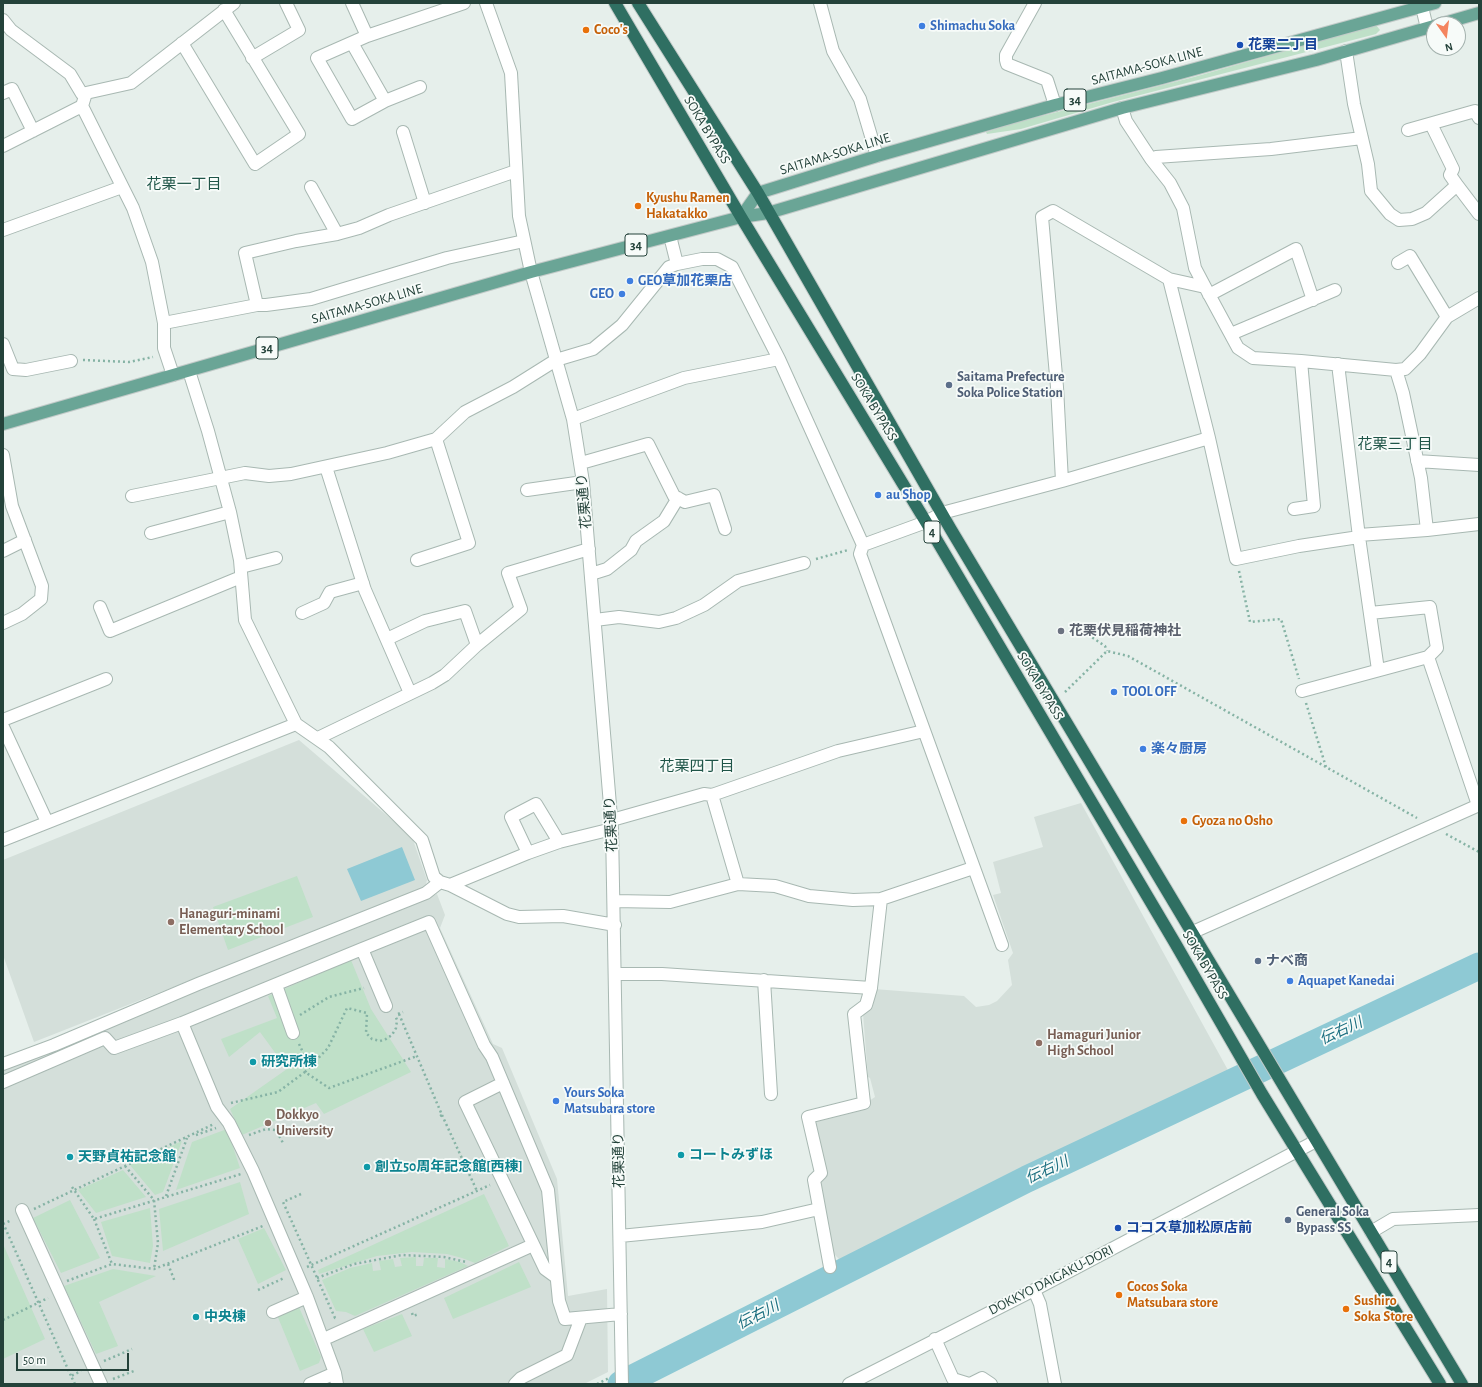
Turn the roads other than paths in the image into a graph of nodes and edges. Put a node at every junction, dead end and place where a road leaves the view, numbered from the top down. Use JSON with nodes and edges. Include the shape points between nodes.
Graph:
{"nodes":[{"id":1,"x":286,"y":3,"type":"edge"},
{"id":2,"x":352,"y":3,"type":"edge"},
{"id":3,"x":464,"y":3,"type":"edge"},
{"id":4,"x":486,"y":3,"type":"edge"},
{"id":5,"x":615,"y":3,"type":"edge"},
{"id":6,"x":638,"y":3,"type":"edge"},
{"id":7,"x":820,"y":3,"type":"edge"},
{"id":8,"x":1035,"y":3,"type":"edge"},
{"id":9,"x":1435,"y":3,"type":"edge"},
{"id":10,"x":1421,"y":5,"type":"edge"},
{"id":11,"x":229,"y":7,"type":"edge"},
{"id":12,"x":1479,"y":13,"type":"edge"},
{"id":13,"x":1426,"y":16,"type":"edge"},
{"id":14,"x":1466,"y":17,"type":"edge"},
{"id":15,"x":3,"y":20,"type":"edge"},
{"id":16,"x":1426,"y":28,"type":"edge"},
{"id":17,"x":367,"y":36,"type":"junction"},
{"id":18,"x":352,"y":43,"type":"junction"},
{"id":19,"x":182,"y":44,"type":"junction"},
{"id":20,"x":1346,"y":51,"type":"junction"},
{"id":21,"x":252,"y":58,"type":"junction"},
{"id":22,"x":420,"y":87,"type":"dead end"},
{"id":23,"x":3,"y":93,"type":"edge"},
{"id":24,"x":86,"y":93,"type":"junction"},
{"id":25,"x":385,"y":101,"type":"junction"},
{"id":26,"x":1055,"y":105,"type":"junction"},
{"id":27,"x":82,"y":106,"type":"junction"},
{"id":28,"x":1122,"y":108,"type":"junction"},
{"id":29,"x":1479,"y":118,"type":"edge"},
{"id":30,"x":1431,"y":124,"type":"junction"},
{"id":31,"x":1408,"y":130,"type":"dead end"},
{"id":32,"x":33,"y":131,"type":"junction"},
{"id":33,"x":403,"y":132,"type":"dead end"},
{"id":34,"x":1362,"y":138,"type":"junction"},
{"id":35,"x":3,"y":146,"type":"edge"},
{"id":36,"x":877,"y":156,"type":"junction"},
{"id":37,"x":1151,"y":159,"type":"junction"},
{"id":38,"x":516,"y":171,"type":"junction"},
{"id":39,"x":1457,"y":185,"type":"junction"},
{"id":40,"x":122,"y":187,"type":"junction"},
{"id":41,"x":311,"y":187,"type":"dead end"},
{"id":42,"x":758,"y":193,"type":"junction"},
{"id":43,"x":425,"y":203,"type":"junction"},
{"id":44,"x":768,"y":213,"type":"junction"},
{"id":45,"x":1479,"y":214,"type":"edge"},
{"id":46,"x":741,"y":217,"type":"junction"},
{"id":47,"x":3,"y":230,"type":"edge"},
{"id":48,"x":337,"y":234,"type":"junction"},
{"id":49,"x":670,"y":236,"type":"junction"},
{"id":50,"x":524,"y":241,"type":"junction"},
{"id":51,"x":1398,"y":263,"type":"dead end"},
{"id":52,"x":677,"y":264,"type":"junction"},
{"id":53,"x":531,"y":272,"type":"junction"},
{"id":54,"x":1169,"y":279,"type":"junction"},
{"id":55,"x":1335,"y":290,"type":"dead end"},
{"id":56,"x":1207,"y":291,"type":"junction"},
{"id":57,"x":1479,"y":298,"type":"edge"},
{"id":58,"x":1313,"y":300,"type":"junction"},
{"id":59,"x":257,"y":305,"type":"junction"},
{"id":60,"x":1447,"y":317,"type":"junction"},
{"id":61,"x":164,"y":323,"type":"junction"},
{"id":62,"x":1231,"y":334,"type":"junction"},
{"id":63,"x":3,"y":344,"type":"edge"},
{"id":64,"x":779,"y":359,"type":"junction"},
{"id":65,"x":556,"y":360,"type":"junction"},
{"id":66,"x":71,"y":361,"type":"road end"},
{"id":67,"x":1301,"y":361,"type":"junction"},
{"id":68,"x":1338,"y":364,"type":"junction"},
{"id":69,"x":189,"y":370,"type":"junction"},
{"id":70,"x":1396,"y":370,"type":"junction"},
{"id":71,"x":173,"y":375,"type":"junction"},
{"id":72,"x":573,"y":418,"type":"junction"},
{"id":73,"x":3,"y":424,"type":"edge"},
{"id":74,"x":1209,"y":438,"type":"junction"},
{"id":75,"x":436,"y":439,"type":"junction"},
{"id":76,"x":3,"y":455,"type":"edge"},
{"id":77,"x":1417,"y":461,"type":"junction"},
{"id":78,"x":581,"y":463,"type":"junction"},
{"id":79,"x":1479,"y":465,"type":"edge"},
{"id":80,"x":326,"y":467,"type":"junction"},
{"id":81,"x":220,"y":477,"type":"junction"},
{"id":82,"x":1062,"y":481,"type":"junction"},
{"id":83,"x":583,"y":482,"type":"junction"},
{"id":84,"x":527,"y":490,"type":"dead end"},
{"id":85,"x":132,"y":496,"type":"dead end"},
{"id":86,"x":678,"y":498,"type":"junction"},
{"id":87,"x":1294,"y":509,"type":"dead end"},
{"id":88,"x":230,"y":512,"type":"junction"},
{"id":89,"x":942,"y":513,"type":"junction"},
{"id":90,"x":926,"y":522,"type":"junction"},
{"id":91,"x":1479,"y":524,"type":"edge"},
{"id":92,"x":725,"y":529,"type":"dead end"},
{"id":93,"x":1428,"y":530,"type":"junction"},
{"id":94,"x":151,"y":533,"type":"dead end"},
{"id":95,"x":1359,"y":536,"type":"junction"},
{"id":96,"x":25,"y":540,"type":"junction"},
{"id":97,"x":864,"y":545,"type":"junction"},
{"id":98,"x":589,"y":549,"type":"junction"},
{"id":99,"x":3,"y":550,"type":"edge"},
{"id":100,"x":276,"y":558,"type":"dead end"},
{"id":101,"x":417,"y":560,"type":"dead end"},
{"id":102,"x":804,"y":563,"type":"road end"},
{"id":103,"x":241,"y":572,"type":"junction"},
{"id":104,"x":591,"y":574,"type":"junction"},
{"id":105,"x":363,"y":583,"type":"junction"},
{"id":106,"x":100,"y":607,"type":"dead end"},
{"id":107,"x":302,"y":613,"type":"dead end"},
{"id":108,"x":1370,"y":613,"type":"junction"},
{"id":109,"x":595,"y":620,"type":"junction"},
{"id":110,"x":3,"y":622,"type":"edge"},
{"id":111,"x":387,"y":638,"type":"junction"},
{"id":112,"x":477,"y":645,"type":"junction"},
{"id":113,"x":1428,"y":657,"type":"junction"},
{"id":114,"x":1378,"y":670,"type":"junction"},
{"id":115,"x":106,"y":679,"type":"dead end"},
{"id":116,"x":1302,"y":691,"type":"dead end"},
{"id":117,"x":410,"y":693,"type":"junction"},
{"id":118,"x":3,"y":720,"type":"edge"},
{"id":119,"x":296,"y":724,"type":"junction"},
{"id":120,"x":3,"y":727,"type":"edge"},
{"id":121,"x":924,"y":731,"type":"junction"},
{"id":122,"x":318,"y":738,"type":"junction"},
{"id":123,"x":712,"y":795,"type":"junction"},
{"id":124,"x":1478,"y":805,"type":"edge"},
{"id":125,"x":47,"y":822,"type":"junction"},
{"id":126,"x":612,"y":825,"type":"junction"},
{"id":127,"x":3,"y":840,"type":"edge"},
{"id":128,"x":559,"y":842,"type":"junction"},
{"id":129,"x":528,"y":853,"type":"junction"},
{"id":130,"x":973,"y":868,"type":"junction"},
{"id":131,"x":445,"y":883,"type":"junction"},
{"id":132,"x":738,"y":884,"type":"junction"},
{"id":133,"x":881,"y":899,"type":"junction"},
{"id":134,"x":614,"y":901,"type":"junction"},
{"id":135,"x":615,"y":925,"type":"junction"},
{"id":136,"x":1194,"y":932,"type":"junction"},
{"id":137,"x":1002,"y":945,"type":"dead end"},
{"id":138,"x":362,"y":949,"type":"junction"},
{"id":139,"x":616,"y":974,"type":"junction"},
{"id":140,"x":764,"y":980,"type":"junction"},
{"id":141,"x":276,"y":985,"type":"junction"},
{"id":142,"x":871,"y":988,"type":"junction"},
{"id":143,"x":386,"y":1006,"type":"dead end"},
{"id":144,"x":182,"y":1023,"type":"junction"},
{"id":145,"x":291,"y":1028,"type":"road end"},
{"id":146,"x":3,"y":1064,"type":"edge"},
{"id":147,"x":3,"y":1082,"type":"edge"},
{"id":148,"x":503,"y":1083,"type":"junction"},
{"id":149,"x":771,"y":1094,"type":"dead end"},
{"id":150,"x":1316,"y":1141,"type":"junction"},
{"id":151,"x":1296,"y":1151,"type":"junction"},
{"id":152,"x":819,"y":1209,"type":"junction"},
{"id":153,"x":23,"y":1212,"type":"road end"},
{"id":154,"x":1479,"y":1215,"type":"edge"},
{"id":155,"x":1371,"y":1232,"type":"junction"},
{"id":156,"x":620,"y":1236,"type":"junction"},
{"id":157,"x":533,"y":1245,"type":"junction"},
{"id":158,"x":830,"y":1267,"type":"dead end"},
{"id":159,"x":556,"y":1277,"type":"junction"},
{"id":160,"x":1034,"y":1290,"type":"junction"},
{"id":161,"x":306,"y":1296,"type":"junction"},
{"id":162,"x":273,"y":1312,"type":"dead end"},
{"id":163,"x":621,"y":1314,"type":"junction"},
{"id":164,"x":581,"y":1318,"type":"junction"},
{"id":165,"x":324,"y":1339,"type":"junction"},
{"id":166,"x":935,"y":1339,"type":"junction"},
{"id":167,"x":336,"y":1379,"type":"edge"},
{"id":168,"x":618,"y":1379,"type":"edge"},
{"id":169,"x":101,"y":1384,"type":"edge"},
{"id":170,"x":310,"y":1384,"type":"edge"},
{"id":171,"x":515,"y":1384,"type":"edge"},
{"id":172,"x":849,"y":1384,"type":"edge"},
{"id":173,"x":970,"y":1384,"type":"edge"},
{"id":174,"x":991,"y":1384,"type":"edge"},
{"id":175,"x":1055,"y":1384,"type":"edge"},
{"id":176,"x":1440,"y":1384,"type":"edge"},
{"id":177,"x":1462,"y":1384,"type":"edge"}],
"edges":[{"from":1,"to":21,"type":"street","via":[[299,30]]},
{"from":2,"to":17,"type":"street"},
{"from":3,"to":17,"type":"street"},
{"from":4,"to":38,"type":"street","name":"花栗通り","via":[[511,73]]},
{"from":5,"to":46,"type":"highway","name":"SOKA BYPASS","number":"4"},
{"from":6,"to":42,"type":"highway","name":"SOKA BYPASS","number":"4"},
{"from":7,"to":36,"type":"street","via":[[833,51],[860,99]]},
{"from":8,"to":26,"type":"street","via":[[1006,55],[1006,60],[1007,64],[1047,80]]},
{"from":9,"to":10,"type":"main road","name":"SAITAMA-SOKA LINE","number":"34"},
{"from":10,"to":13,"type":"street"},
{"from":10,"to":26,"type":"main road","name":"SAITAMA-SOKA LINE","number":"34","via":[[1162,78]]},
{"from":11,"to":19,"type":"street"},
{"from":11,"to":21,"type":"street"},
{"from":12,"to":14,"type":"main road"},
{"from":15,"to":24,"type":"street","via":[[11,30],[70,74],[82,94]]},
{"from":16,"to":20,"type":"main road","name":"SAITAMA-SOKA LINE","number":"34"},
{"from":17,"to":18,"type":"street"},
{"from":18,"to":25,"type":"street"},
{"from":18,"to":25,"type":"street","via":[[317,58],[352,119]]},
{"from":19,"to":21,"type":"street","via":[[255,164],[299,134]]},
{"from":19,"to":24,"type":"street","via":[[131,83]]},
{"from":20,"to":28,"type":"main road","name":"SAITAMA-SOKA LINE","number":"34"},
{"from":20,"to":34,"type":"street"},
{"from":22,"to":25,"type":"street"},
{"from":23,"to":32,"type":"street","via":[[12,89]]},
{"from":24,"to":27,"type":"street"},
{"from":26,"to":36,"type":"main road","name":"SAITAMA-SOKA LINE","number":"34"},
{"from":27,"to":32,"type":"street"},
{"from":27,"to":40,"type":"street"},
{"from":28,"to":37,"type":"street","via":[[1126,122]]},
{"from":28,"to":44,"type":"main road","name":"SAITAMA-SOKA LINE","number":"34"},
{"from":29,"to":30,"type":"street","via":[[1475,111]]},
{"from":30,"to":31,"type":"street"},
{"from":30,"to":39,"type":"street","via":[[1453,169],[1450,175]]},
{"from":32,"to":35,"type":"street"},
{"from":33,"to":43,"type":"street"},
{"from":34,"to":37,"type":"street"},
{"from":34,"to":39,"type":"street","via":[[1371,191],[1390,214],[1399,220],[1412,219],[1426,213]]},
{"from":36,"to":42,"type":"main road","name":"SAITAMA-SOKA LINE","number":"34"},
{"from":37,"to":56,"type":"street","via":[[1170,183],[1183,208],[1195,268]]},
{"from":38,"to":43,"type":"street"},
{"from":38,"to":50,"type":"street","name":"花栗通り","via":[[519,216]]},
{"from":39,"to":45,"type":"street"},
{"from":40,"to":47,"type":"street"},
{"from":40,"to":61,"type":"street","via":[[133,208],[152,262]]},
{"from":41,"to":48,"type":"street"},
{"from":42,"to":44,"type":"highway","name":"SOKA BYPASS","number":"4"},
{"from":42,"to":46,"type":"main road"},
{"from":43,"to":48,"type":"street"},
{"from":44,"to":46,"type":"main road","name":"SAITAMA-SOKA LINE","number":"34"},
{"from":44,"to":89,"type":"highway","name":"SOKA BYPASS","number":"4"},
{"from":46,"to":49,"type":"main road","name":"SAITAMA-SOKA LINE","number":"34"},
{"from":46,"to":90,"type":"highway","name":"SOKA BYPASS","number":"4"},
{"from":48,"to":59,"type":"street","via":[[245,254]]},
{"from":49,"to":52,"type":"street"},
{"from":49,"to":53,"type":"main road","name":"SAITAMA-SOKA LINE","number":"34"},
{"from":50,"to":53,"type":"street","name":"花栗通り"},
{"from":50,"to":59,"type":"street","via":[[447,258],[311,299]]},
{"from":51,"to":60,"type":"street","via":[[1410,256]]},
{"from":52,"to":64,"type":"street","via":[[717,259],[732,267]]},
{"from":52,"to":65,"type":"street","via":[[669,267],[622,325],[593,349]]},
{"from":53,"to":65,"type":"street","name":"花栗通り"},
{"from":53,"to":69,"type":"main road","name":"SAITAMA-SOKA LINE","number":"34"},
{"from":54,"to":56,"type":"street"},
{"from":54,"to":74,"type":"street"},
{"from":54,"to":82,"type":"street","via":[[1053,211],[1042,217],[1057,387]]},
{"from":55,"to":58,"type":"street"},
{"from":56,"to":58,"type":"street","via":[[1296,249]]},
{"from":56,"to":62,"type":"street"},
{"from":57,"to":60,"type":"street"},
{"from":58,"to":62,"type":"street"},
{"from":59,"to":61,"type":"street"},
{"from":60,"to":70,"type":"street","via":[[1420,354],[1405,369]]},
{"from":61,"to":71,"type":"street","via":[[165,354]]},
{"from":62,"to":67,"type":"street","via":[[1238,348],[1253,358]]},
{"from":63,"to":66,"type":"street","via":[[13,369],[26,370]]},
{"from":64,"to":72,"type":"street","via":[[684,378]]},
{"from":64,"to":97,"type":"street"},
{"from":65,"to":72,"type":"street","name":"花栗通り"},
{"from":65,"to":75,"type":"street","via":[[513,387],[465,412]]},
{"from":67,"to":68,"type":"street"},
{"from":67,"to":87,"type":"street","via":[[1314,506]]},
{"from":68,"to":70,"type":"street"},
{"from":68,"to":95,"type":"street"},
{"from":69,"to":71,"type":"main road","name":"SAITAMA-SOKA LINE","number":"34"},
{"from":69,"to":81,"type":"street"},
{"from":70,"to":77,"type":"street"},
{"from":71,"to":73,"type":"main road","name":"SAITAMA-SOKA LINE","number":"34"},
{"from":72,"to":78,"type":"street","name":"花栗通り"},
{"from":74,"to":82,"type":"street"},
{"from":74,"to":95,"type":"street","via":[[1236,559]]},
{"from":75,"to":80,"type":"street"},
{"from":75,"to":101,"type":"street","via":[[469,542]]},
{"from":76,"to":96,"type":"street","via":[[12,506]]},
{"from":77,"to":79,"type":"street"},
{"from":77,"to":93,"type":"street"},
{"from":78,"to":83,"type":"street","name":"花栗通り"},
{"from":78,"to":86,"type":"street","via":[[648,444],[674,496]]},
{"from":80,"to":81,"type":"street","via":[[269,476],[245,473]]},
{"from":80,"to":105,"type":"street"},
{"from":81,"to":85,"type":"street"},
{"from":81,"to":88,"type":"street"},
{"from":82,"to":89,"type":"street"},
{"from":83,"to":84,"type":"street"},
{"from":83,"to":98,"type":"street","name":"花栗通り"},
{"from":86,"to":92,"type":"street","via":[[685,502],[714,495]]},
{"from":86,"to":104,"type":"street","via":[[664,521],[636,541],[631,550],[607,569]]},
{"from":88,"to":94,"type":"street"},
{"from":88,"to":103,"type":"street"},
{"from":89,"to":90,"type":"street"},
{"from":89,"to":136,"type":"highway","name":"SOKA BYPASS","number":"4"},
{"from":90,"to":97,"type":"street"},
{"from":90,"to":151,"type":"highway","name":"SOKA BYPASS","number":"4"},
{"from":91,"to":93,"type":"street"},
{"from":93,"to":95,"type":"street"},
{"from":95,"to":108,"type":"street"},
{"from":96,"to":99,"type":"street"},
{"from":96,"to":110,"type":"street","via":[[42,586],[41,599],[22,614]]},
{"from":97,"to":121,"type":"street","via":[[860,554]]},
{"from":98,"to":104,"type":"street","name":"花栗通り"},
{"from":98,"to":112,"type":"street","via":[[508,573],[521,609]]},
{"from":100,"to":103,"type":"street"},
{"from":102,"to":109,"type":"street","via":[[738,581],[704,606],[676,618],[659,622],[620,617]]},
{"from":103,"to":106,"type":"street","via":[[110,631]]},
{"from":103,"to":119,"type":"street","via":[[245,620]]},
{"from":104,"to":109,"type":"street","name":"花栗通り"},
{"from":105,"to":107,"type":"street","via":[[330,592],[324,603]]},
{"from":105,"to":111,"type":"street"},
{"from":108,"to":113,"type":"street","via":[[1430,607],[1437,648]]},
{"from":108,"to":114,"type":"street"},
{"from":109,"to":126,"type":"street","name":"花栗通り"},
{"from":111,"to":112,"type":"street","via":[[424,621],[465,611]]},
{"from":111,"to":117,"type":"street"},
{"from":112,"to":117,"type":"street","via":[[445,675]]},
{"from":113,"to":114,"type":"street"},
{"from":113,"to":124,"type":"street"},
{"from":114,"to":116,"type":"street"},
{"from":115,"to":118,"type":"street"},
{"from":117,"to":122,"type":"street"},
{"from":119,"to":122,"type":"street"},
{"from":119,"to":125,"type":"street"},
{"from":120,"to":125,"type":"street"},
{"from":121,"to":123,"type":"street","via":[[838,751]]},
{"from":121,"to":130,"type":"street"},
{"from":122,"to":131,"type":"street","via":[[422,840],[434,877]]},
{"from":123,"to":126,"type":"street","via":[[704,794]]},
{"from":123,"to":132,"type":"street"},
{"from":124,"to":136,"type":"street"},
{"from":125,"to":127,"type":"street"},
{"from":126,"to":128,"type":"street"},
{"from":126,"to":134,"type":"street","name":"花栗通り"},
{"from":128,"to":129,"type":"street"},
{"from":128,"to":129,"type":"street","via":[[536,804],[511,817]]},
{"from":129,"to":131,"type":"street"},
{"from":130,"to":133,"type":"street"},
{"from":130,"to":137,"type":"street"},
{"from":131,"to":135,"type":"street","via":[[507,914],[519,917],[563,916]]},
{"from":131,"to":146,"type":"street","via":[[426,893]]},
{"from":132,"to":133,"type":"street","via":[[775,886],[809,896],[853,900]]},
{"from":132,"to":134,"type":"street","via":[[670,902]]},
{"from":133,"to":142,"type":"street"},
{"from":134,"to":135,"type":"street","name":"花栗通り"},
{"from":135,"to":139,"type":"street","name":"花栗通り"},
{"from":136,"to":150,"type":"highway","name":"SOKA BYPASS","number":"4"},
{"from":138,"to":141,"type":"street"},
{"from":138,"to":143,"type":"street"},
{"from":138,"to":148,"type":"street","via":[[429,922]]},
{"from":139,"to":140,"type":"street"},
{"from":139,"to":156,"type":"street","name":"花栗通り"},
{"from":140,"to":142,"type":"street"},
{"from":140,"to":149,"type":"street"},
{"from":141,"to":144,"type":"street"},
{"from":141,"to":145,"type":"street"},
{"from":142,"to":152,"type":"street","via":[[866,1005],[854,1014],[864,1103],[808,1117],[820,1173],[814,1180]]},
{"from":144,"to":147,"type":"street","via":[[114,1048],[105,1038]]},
{"from":144,"to":161,"type":"street","via":[[217,1107],[253,1171]]},
{"from":148,"to":157,"type":"street","via":[[465,1102]]},
{"from":148,"to":159,"type":"street","via":[[548,1190]]},
{"from":150,"to":151,"type":"street","name":"DOKKYO DAIGAKU-DORI"},
{"from":150,"to":155,"type":"highway","name":"SOKA BYPASS","number":"4"},
{"from":151,"to":160,"type":"street","name":"DOKKYO DAIGAKU-DORI"},
{"from":151,"to":176,"type":"highway","name":"SOKA BYPASS","number":"4"},
{"from":152,"to":156,"type":"street","via":[[762,1222]]},
{"from":152,"to":158,"type":"street"},
{"from":153,"to":169,"type":"street"},
{"from":154,"to":155,"type":"street","via":[[1393,1219]]},
{"from":155,"to":177,"type":"highway","name":"SOKA BYPASS","number":"4"},
{"from":156,"to":163,"type":"street","name":"花栗通り"},
{"from":157,"to":159,"type":"street","via":[[545,1269]]},
{"from":157,"to":165,"type":"street"},
{"from":159,"to":164,"type":"street","via":[[558,1301],[564,1320]]},
{"from":160,"to":166,"type":"street","name":"DOKKYO DAIGAKU-DORI"},
{"from":160,"to":175,"type":"street","via":[[1040,1304]]},
{"from":161,"to":162,"type":"street"},
{"from":161,"to":165,"type":"street"},
{"from":163,"to":164,"type":"street"},
{"from":163,"to":168,"type":"street","name":"花栗通り"},
{"from":164,"to":171,"type":"street","via":[[567,1355],[521,1378]]},
{"from":165,"to":167,"type":"street"},
{"from":166,"to":172,"type":"street","name":"DOKKYO DAIGAKU-DORI"},
{"from":166,"to":173,"type":"street","via":[[953,1379]]},
{"from":167,"to":170,"type":"street"},
{"from":173,"to":174,"type":"street","via":[[982,1378]]}]}
